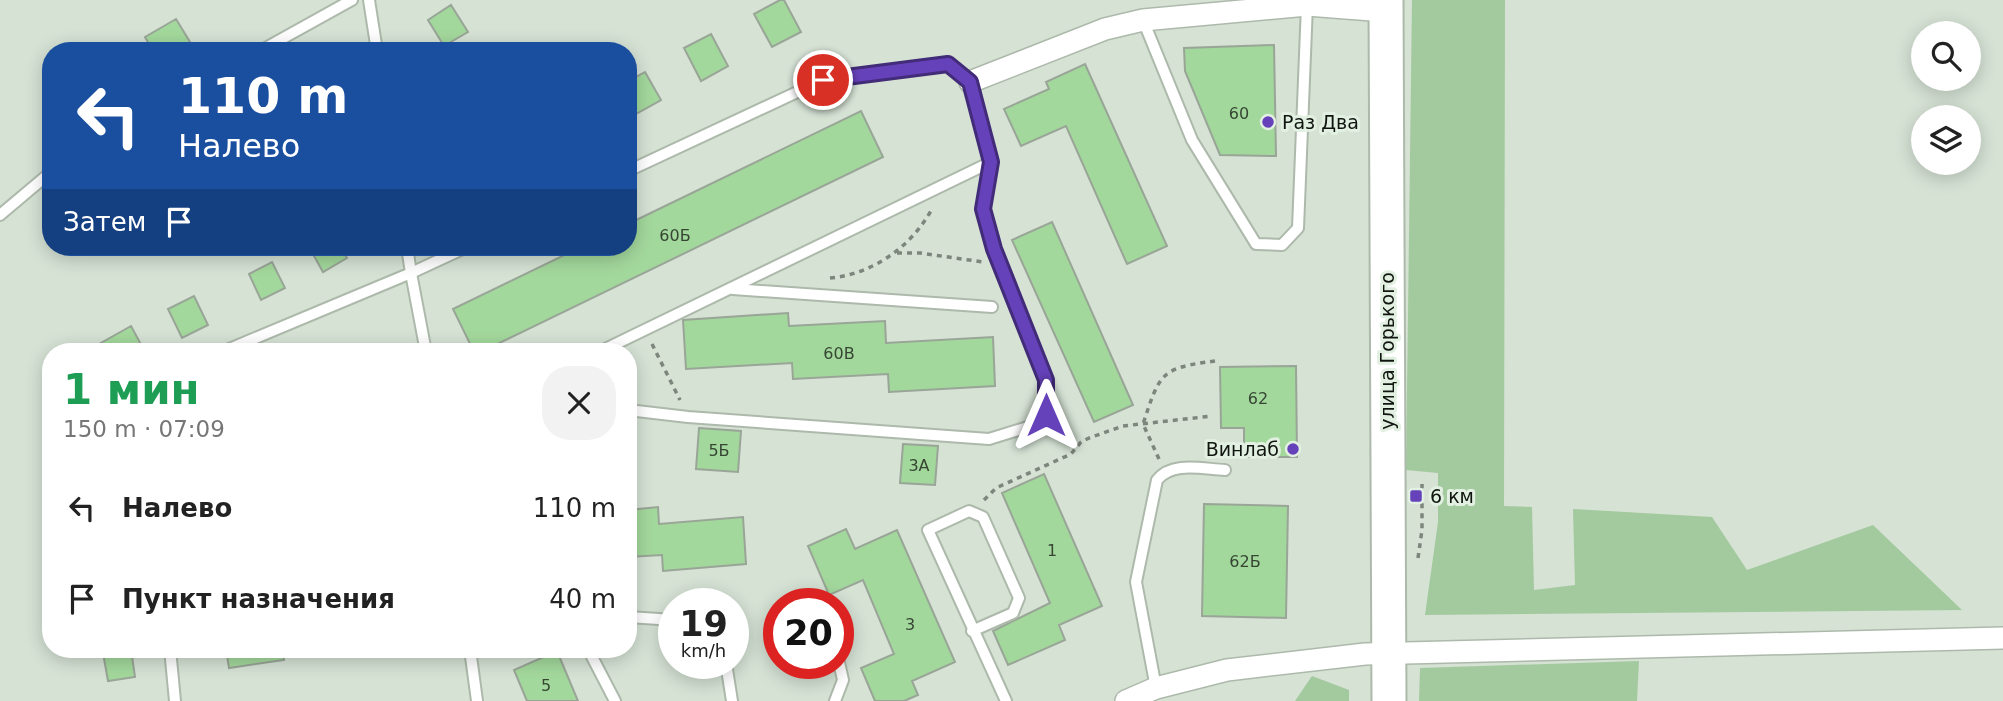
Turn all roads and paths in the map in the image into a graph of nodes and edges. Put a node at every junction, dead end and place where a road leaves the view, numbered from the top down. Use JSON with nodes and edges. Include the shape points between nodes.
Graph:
{"nodes":[{"id":1,"x":352,"y":0,"type":"edge"},
{"id":2,"x":369,"y":0,"type":"edge"},
{"id":3,"x":1307,"y":5,"type":"junction"},
{"id":4,"x":1224,"y":6,"type":"edge"},
{"id":5,"x":1385,"y":6,"type":"edge"},
{"id":6,"x":1143,"y":20,"type":"junction"},
{"id":7,"x":276,"y":42,"type":"edge"},
{"id":8,"x":376,"y":42,"type":"edge"},
{"id":9,"x":970,"y":82,"type":"junction"},
{"id":10,"x":991,"y":162,"type":"junction"},
{"id":11,"x":637,"y":167,"type":"edge"},
{"id":12,"x":42,"y":180,"type":"edge"},
{"id":13,"x":944,"y":185,"type":"junction"},
{"id":14,"x":0,"y":215,"type":"edge"},
{"id":15,"x":895,"y":253,"type":"junction"},
{"id":16,"x":408,"y":256,"type":"edge"},
{"id":17,"x":448,"y":256,"type":"edge"},
{"id":18,"x":1001,"y":266,"type":"junction"},
{"id":19,"x":411,"y":273,"type":"junction"},
{"id":20,"x":819,"y":279,"type":"dead end"},
{"id":21,"x":731,"y":289,"type":"junction"},
{"id":22,"x":992,"y":307,"type":"dead end"},
{"id":23,"x":645,"y":330,"type":"junction"},
{"id":24,"x":244,"y":343,"type":"edge"},
{"id":25,"x":424,"y":343,"type":"edge"},
{"id":26,"x":618,"y":343,"type":"edge"},
{"id":27,"x":1215,"y":361,"type":"dead end"},
{"id":28,"x":637,"y":411,"type":"edge"},
{"id":29,"x":1212,"y":416,"type":"dead end"},
{"id":30,"x":688,"y":417,"type":"junction"},
{"id":31,"x":1143,"y":424,"type":"junction"},
{"id":32,"x":1164,"y":470,"type":"junction"},
{"id":33,"x":1225,"y":470,"type":"dead end"},
{"id":34,"x":975,"y":514,"type":"junction"},
{"id":35,"x":637,"y":618,"type":"edge"},
{"id":36,"x":658,"y":619,"type":"edge"},
{"id":37,"x":972,"y":631,"type":"junction"},
{"id":38,"x":2003,"y":638,"type":"edge"},
{"id":39,"x":1389,"y":653,"type":"junction"},
{"id":40,"x":171,"y":658,"type":"edge"},
{"id":41,"x":471,"y":658,"type":"edge"},
{"id":42,"x":593,"y":658,"type":"edge"},
{"id":43,"x":729,"y":679,"type":"edge"},
{"id":44,"x":843,"y":679,"type":"edge"},
{"id":45,"x":1156,"y":688,"type":"junction"},
{"id":46,"x":175,"y":701,"type":"edge"},
{"id":47,"x":477,"y":701,"type":"edge"},
{"id":48,"x":615,"y":701,"type":"edge"},
{"id":49,"x":732,"y":701,"type":"edge"},
{"id":50,"x":835,"y":701,"type":"edge"},
{"id":51,"x":1006,"y":701,"type":"edge"},
{"id":52,"x":1126,"y":701,"type":"edge"},
{"id":53,"x":1390,"y":701,"type":"edge"}],
"edges":[{"from":1,"to":7,"type":"lane"},
{"from":2,"to":8,"type":"lane"},
{"from":3,"to":4,"type":"street"},
{"from":3,"to":5,"type":"street"},
{"from":3,"to":6,"type":"lane","via":[[1298,228],[1282,246],[1256,244],[1227,198],[1192,140]]},
{"from":4,"to":6,"type":"street"},
{"from":5,"to":39,"type":"main road","name":"улица Горького"},
{"from":6,"to":9,"type":"street","via":[[1105,29]]},
{"from":9,"to":10,"type":"lane"},
{"from":9,"to":11,"type":"lane","via":[[948,64],[823,80]]},
{"from":10,"to":13,"type":"lane"},
{"from":10,"to":18,"type":"lane","via":[[983,209]]},
{"from":12,"to":14,"type":"lane"},
{"from":13,"to":15,"type":"path","via":[[923,226]]},
{"from":13,"to":21,"type":"lane"},
{"from":15,"to":18,"type":"path"},
{"from":15,"to":20,"type":"path","via":[[858,271]]},
{"from":16,"to":19,"type":"lane"},
{"from":17,"to":19,"type":"lane"},
{"from":18,"to":30,"type":"lane","via":[[1046,380],[1046,415],[1028,427],[989,439]]},
{"from":19,"to":24,"type":"lane"},
{"from":19,"to":25,"type":"lane"},
{"from":21,"to":22,"type":"lane"},
{"from":21,"to":23,"type":"lane"},
{"from":23,"to":26,"type":"lane"},
{"from":23,"to":30,"type":"path"},
{"from":27,"to":31,"type":"path","via":[[1167,372],[1156,385]]},
{"from":28,"to":30,"type":"lane"},
{"from":29,"to":31,"type":"path"},
{"from":31,"to":32,"type":"path"},
{"from":31,"to":34,"type":"path","via":[[1123,426],[1081,442],[1071,454],[996,488]]},
{"from":32,"to":33,"type":"lane"},
{"from":32,"to":45,"type":"lane","via":[[1157,480],[1136,582]]},
{"from":34,"to":37,"type":"lane","via":[[984,517],[1019,598],[1013,613]]},
{"from":34,"to":37,"type":"lane","via":[[969,511],[928,530]]},
{"from":35,"to":36,"type":"lane"},
{"from":37,"to":51,"type":"lane"},
{"from":38,"to":39,"type":"street"},
{"from":39,"to":45,"type":"street","via":[[1227,670]]},
{"from":39,"to":53,"type":"main road","name":"улица Горького"},
{"from":40,"to":46,"type":"lane"},
{"from":41,"to":47,"type":"lane"},
{"from":42,"to":48,"type":"lane"},
{"from":43,"to":49,"type":"lane"},
{"from":44,"to":50,"type":"lane"},
{"from":45,"to":52,"type":"street"}]}
